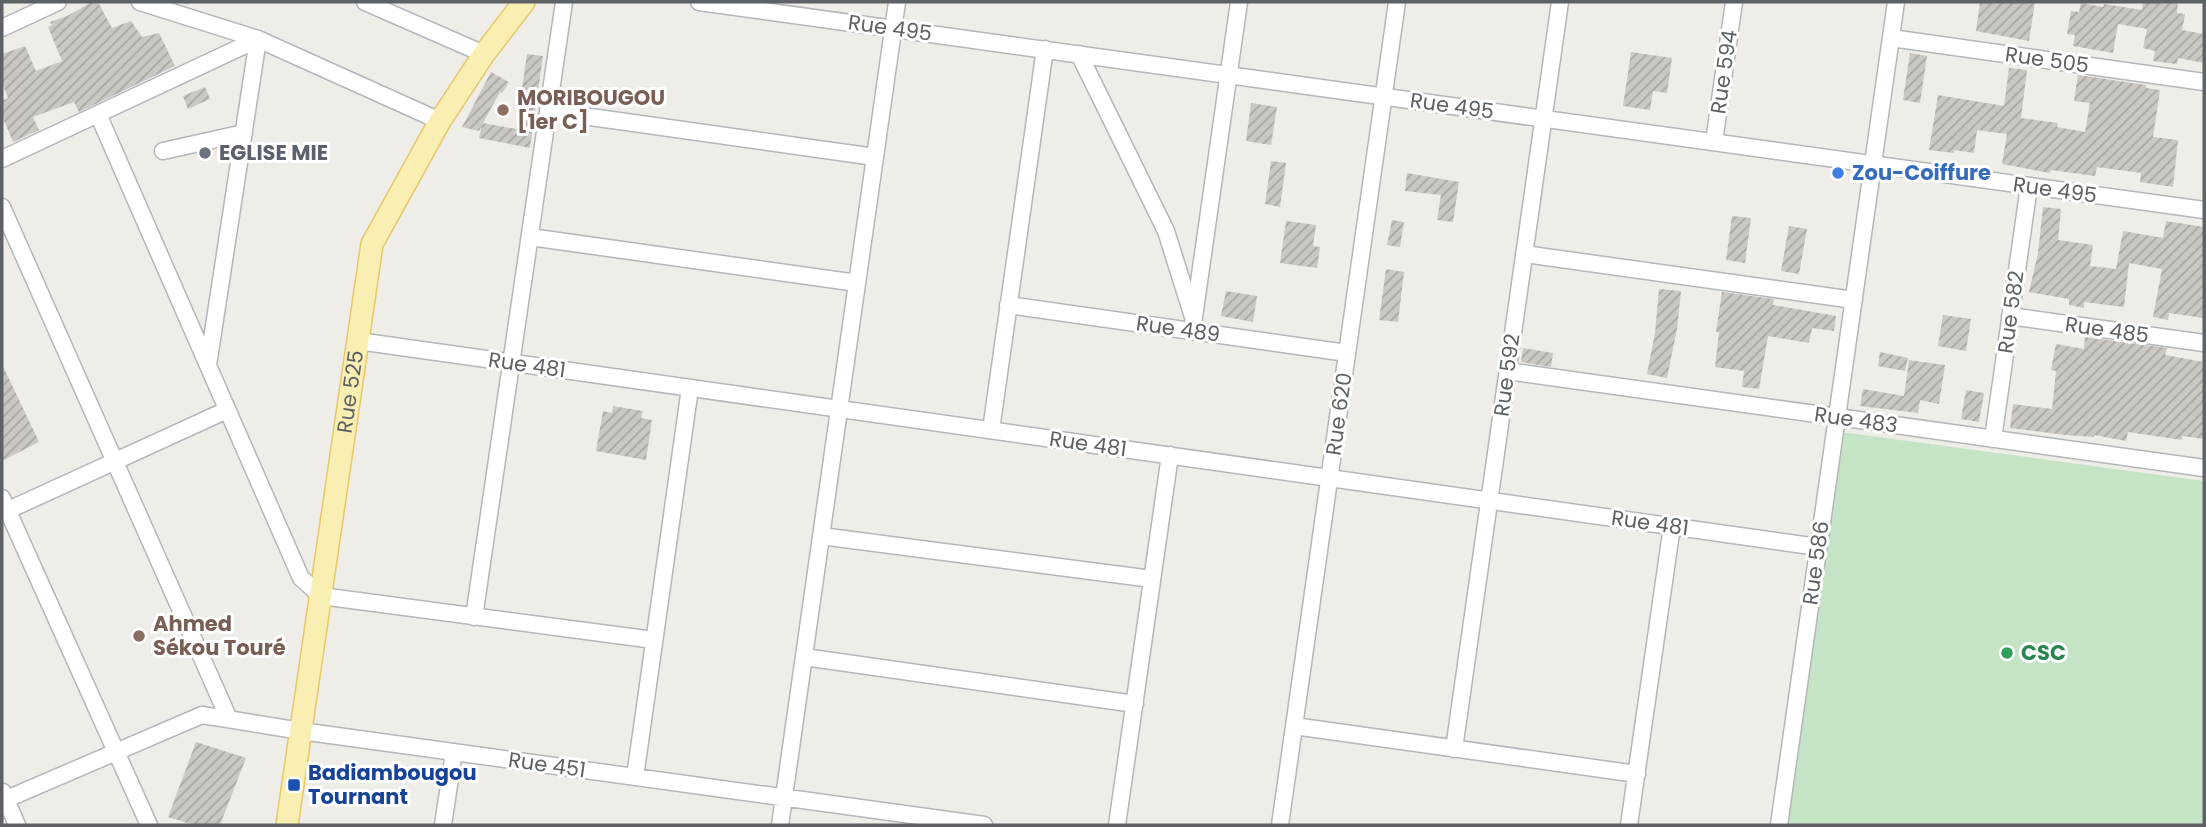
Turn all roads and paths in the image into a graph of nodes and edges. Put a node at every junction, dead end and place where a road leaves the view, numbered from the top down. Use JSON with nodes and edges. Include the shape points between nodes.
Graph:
{"nodes":[{"id":1,"x":58,"y":2,"type":"edge"},
{"id":2,"x":140,"y":2,"type":"edge"},
{"id":3,"x":365,"y":2,"type":"edge"},
{"id":4,"x":524,"y":2,"type":"edge"},
{"id":5,"x":564,"y":2,"type":"edge"},
{"id":6,"x":699,"y":2,"type":"edge"},
{"id":7,"x":897,"y":2,"type":"edge"},
{"id":8,"x":1239,"y":2,"type":"edge"},
{"id":9,"x":1397,"y":2,"type":"edge"},
{"id":10,"x":1560,"y":2,"type":"edge"},
{"id":11,"x":1734,"y":2,"type":"edge"},
{"id":12,"x":1896,"y":2,"type":"edge"},
{"id":13,"x":747,"y":5,"type":"edge"},
{"id":14,"x":2,"y":28,"type":"edge"},
{"id":15,"x":893,"y":29,"type":"junction"},
{"id":16,"x":1891,"y":38,"type":"junction"},
{"id":17,"x":258,"y":39,"type":"junction"},
{"id":18,"x":1045,"y":49,"type":"junction"},
{"id":19,"x":484,"y":54,"type":"junction"},
{"id":20,"x":1079,"y":54,"type":"junction"},
{"id":21,"x":1229,"y":75,"type":"junction"},
{"id":22,"x":2204,"y":82,"type":"edge"},
{"id":23,"x":1383,"y":96,"type":"junction"},
{"id":24,"x":548,"y":111,"type":"junction"},
{"id":25,"x":98,"y":114,"type":"junction"},
{"id":26,"x":1543,"y":119,"type":"junction"},
{"id":27,"x":440,"y":121,"type":"junction"},
{"id":28,"x":244,"y":133,"type":"junction"},
{"id":29,"x":1714,"y":142,"type":"junction"},
{"id":30,"x":163,"y":152,"type":"dead end"},
{"id":31,"x":875,"y":157,"type":"junction"},
{"id":32,"x":2,"y":159,"type":"edge"},
{"id":33,"x":1873,"y":164,"type":"junction"},
{"id":34,"x":2029,"y":186,"type":"junction"},
{"id":35,"x":2204,"y":204,"type":"edge"},
{"id":36,"x":2,"y":207,"type":"edge"},
{"id":37,"x":2204,"y":210,"type":"edge"},
{"id":38,"x":530,"y":237,"type":"junction"},
{"id":39,"x":1524,"y":254,"type":"junction"},
{"id":40,"x":857,"y":283,"type":"junction"},
{"id":41,"x":1854,"y":300,"type":"junction"},
{"id":42,"x":1008,"y":305,"type":"junction"},
{"id":43,"x":2010,"y":316,"type":"junction"},
{"id":44,"x":1193,"y":325,"type":"junction"},
{"id":45,"x":358,"y":341,"type":"junction"},
{"id":46,"x":2204,"y":344,"type":"edge"},
{"id":47,"x":1347,"y":353,"type":"junction"},
{"id":48,"x":511,"y":362,"type":"junction"},
{"id":49,"x":208,"y":366,"type":"junction"},
{"id":50,"x":1507,"y":371,"type":"junction"},
{"id":51,"x":690,"y":387,"type":"junction"},
{"id":52,"x":839,"y":409,"type":"junction"},
{"id":53,"x":227,"y":410,"type":"junction"},
{"id":54,"x":1837,"y":417,"type":"junction"},
{"id":55,"x":991,"y":430,"type":"junction"},
{"id":56,"x":1993,"y":439,"type":"junction"},
{"id":57,"x":1170,"y":455,"type":"junction"},
{"id":58,"x":116,"y":461,"type":"junction"},
{"id":59,"x":2204,"y":468,"type":"edge"},
{"id":60,"x":1329,"y":478,"type":"junction"},
{"id":61,"x":1489,"y":500,"type":"junction"},
{"id":62,"x":4,"y":507,"type":"edge"},
{"id":63,"x":1672,"y":526,"type":"junction"},
{"id":64,"x":821,"y":536,"type":"junction"},
{"id":65,"x":1818,"y":547,"type":"junction"},
{"id":66,"x":1152,"y":579,"type":"junction"},
{"id":67,"x":321,"y":596,"type":"junction"},
{"id":68,"x":474,"y":617,"type":"junction"},
{"id":69,"x":654,"y":640,"type":"junction"},
{"id":70,"x":804,"y":657,"type":"junction"},
{"id":71,"x":1135,"y":704,"type":"junction"},
{"id":72,"x":229,"y":719,"type":"junction"},
{"id":73,"x":1294,"y":726,"type":"junction"},
{"id":74,"x":301,"y":731,"type":"junction"},
{"id":75,"x":1454,"y":748,"type":"junction"},
{"id":76,"x":116,"y":752,"type":"junction"},
{"id":77,"x":454,"y":752,"type":"junction"},
{"id":78,"x":1637,"y":774,"type":"junction"},
{"id":79,"x":635,"y":777,"type":"junction"},
{"id":80,"x":3,"y":797,"type":"edge"},
{"id":81,"x":784,"y":798,"type":"junction"},
{"id":82,"x":936,"y":822,"type":"edge"},
{"id":83,"x":17,"y":825,"type":"edge"},
{"id":84,"x":149,"y":825,"type":"edge"},
{"id":85,"x":287,"y":825,"type":"edge"},
{"id":86,"x":443,"y":825,"type":"edge"},
{"id":87,"x":780,"y":825,"type":"edge"},
{"id":88,"x":984,"y":825,"type":"edge"},
{"id":89,"x":1117,"y":825,"type":"edge"},
{"id":90,"x":1280,"y":825,"type":"edge"},
{"id":91,"x":1629,"y":825,"type":"edge"},
{"id":92,"x":1779,"y":825,"type":"edge"}],
"edges":[{"from":1,"to":14,"type":"street"},
{"from":2,"to":17,"type":"street"},
{"from":3,"to":19,"type":"street"},
{"from":4,"to":19,"type":"main road","name":"Rue 525"},
{"from":5,"to":24,"type":"street"},
{"from":6,"to":13,"type":"street","name":"Rue 495"},
{"from":7,"to":15,"type":"street"},
{"from":8,"to":21,"type":"street"},
{"from":9,"to":23,"type":"street","name":"Rue 620"},
{"from":10,"to":26,"type":"street","name":"Rue 592"},
{"from":11,"to":29,"type":"street","name":"Rue 594"},
{"from":12,"to":16,"type":"street","name":"Rue 586"},
{"from":13,"to":15,"type":"street","name":"Rue 495"},
{"from":15,"to":18,"type":"street","name":"Rue 495"},
{"from":15,"to":31,"type":"street"},
{"from":16,"to":22,"type":"street","name":"Rue 505"},
{"from":16,"to":33,"type":"street","name":"Rue 586"},
{"from":17,"to":25,"type":"street"},
{"from":17,"to":27,"type":"street"},
{"from":17,"to":28,"type":"street"},
{"from":18,"to":20,"type":"street","name":"Rue 495"},
{"from":18,"to":42,"type":"street"},
{"from":19,"to":27,"type":"main road","name":"Rue 525"},
{"from":20,"to":21,"type":"street","name":"Rue 495"},
{"from":20,"to":44,"type":"street","via":[[1166,231]]},
{"from":21,"to":23,"type":"street","name":"Rue 495"},
{"from":21,"to":44,"type":"street"},
{"from":23,"to":26,"type":"street","name":"Rue 495"},
{"from":23,"to":47,"type":"street","name":"Rue 620"},
{"from":24,"to":31,"type":"street"},
{"from":24,"to":38,"type":"street"},
{"from":25,"to":32,"type":"street"},
{"from":25,"to":49,"type":"street"},
{"from":26,"to":29,"type":"street","name":"Rue 495"},
{"from":26,"to":39,"type":"street","name":"Rue 592"},
{"from":27,"to":45,"type":"main road","name":"Rue 525","via":[[372,244]]},
{"from":28,"to":30,"type":"street"},
{"from":28,"to":49,"type":"street"},
{"from":29,"to":33,"type":"street","name":"Rue 495"},
{"from":31,"to":40,"type":"street"},
{"from":33,"to":34,"type":"street","name":"Rue 495"},
{"from":33,"to":41,"type":"street","name":"Rue 586"},
{"from":34,"to":37,"type":"street","name":"Rue 495"},
{"from":34,"to":43,"type":"street","name":"Rue 582"},
{"from":35,"to":37,"type":"street"},
{"from":36,"to":58,"type":"street"},
{"from":38,"to":40,"type":"street"},
{"from":38,"to":48,"type":"street"},
{"from":39,"to":41,"type":"street"},
{"from":39,"to":50,"type":"street","name":"Rue 592"},
{"from":40,"to":52,"type":"street"},
{"from":41,"to":54,"type":"street","name":"Rue 586"},
{"from":42,"to":44,"type":"street","name":"Rue 489"},
{"from":42,"to":55,"type":"street"},
{"from":43,"to":46,"type":"street","name":"Rue 485"},
{"from":43,"to":56,"type":"street","name":"Rue 582"},
{"from":44,"to":47,"type":"street","name":"Rue 489"},
{"from":45,"to":48,"type":"street","name":"Rue 481"},
{"from":45,"to":67,"type":"main road","name":"Rue 525"},
{"from":47,"to":60,"type":"street","name":"Rue 620"},
{"from":48,"to":51,"type":"street","name":"Rue 481"},
{"from":48,"to":68,"type":"street"},
{"from":49,"to":53,"type":"street"},
{"from":50,"to":54,"type":"street","name":"Rue 483"},
{"from":50,"to":61,"type":"street","name":"Rue 592"},
{"from":51,"to":52,"type":"street","name":"Rue 481"},
{"from":51,"to":69,"type":"street"},
{"from":52,"to":55,"type":"street","name":"Rue 481"},
{"from":52,"to":64,"type":"street"},
{"from":53,"to":58,"type":"street"},
{"from":53,"to":67,"type":"street","via":[[301,578]]},
{"from":54,"to":56,"type":"street","name":"Rue 483"},
{"from":54,"to":65,"type":"street","name":"Rue 586"},
{"from":55,"to":57,"type":"street","name":"Rue 481"},
{"from":56,"to":59,"type":"street","name":"Rue 483"},
{"from":57,"to":60,"type":"street","name":"Rue 481"},
{"from":57,"to":66,"type":"street"},
{"from":58,"to":62,"type":"street"},
{"from":58,"to":72,"type":"street"},
{"from":60,"to":61,"type":"street","name":"Rue 481"},
{"from":60,"to":73,"type":"street","name":"Rue 620"},
{"from":61,"to":63,"type":"street","name":"Rue 481"},
{"from":61,"to":75,"type":"street","name":"Rue 592"},
{"from":62,"to":76,"type":"street"},
{"from":63,"to":65,"type":"street","name":"Rue 481"},
{"from":63,"to":78,"type":"street"},
{"from":64,"to":66,"type":"street"},
{"from":64,"to":70,"type":"street"},
{"from":65,"to":92,"type":"street","name":"Rue 586"},
{"from":66,"to":71,"type":"street"},
{"from":67,"to":68,"type":"street"},
{"from":67,"to":74,"type":"main road","name":"Rue 525"},
{"from":68,"to":69,"type":"street"},
{"from":69,"to":79,"type":"street"},
{"from":70,"to":71,"type":"street"},
{"from":70,"to":81,"type":"street"},
{"from":71,"to":89,"type":"street"},
{"from":72,"to":74,"type":"street","name":"Rue 451"},
{"from":72,"to":76,"type":"street","name":"Rue 451","via":[[202,715]]},
{"from":73,"to":75,"type":"street"},
{"from":73,"to":90,"type":"street","name":"Rue 620"},
{"from":74,"to":77,"type":"street","name":"Rue 451"},
{"from":74,"to":85,"type":"main road","name":"Rue 525"},
{"from":75,"to":78,"type":"street"},
{"from":76,"to":80,"type":"street","name":"Rue 451"},
{"from":76,"to":84,"type":"street"},
{"from":77,"to":79,"type":"street","name":"Rue 451"},
{"from":77,"to":86,"type":"street"},
{"from":78,"to":91,"type":"street"},
{"from":79,"to":81,"type":"street","name":"Rue 451"},
{"from":80,"to":83,"type":"street"},
{"from":81,"to":82,"type":"street","name":"Rue 451"},
{"from":81,"to":87,"type":"street"},
{"from":82,"to":88,"type":"street","name":"Rue 451"}]}
